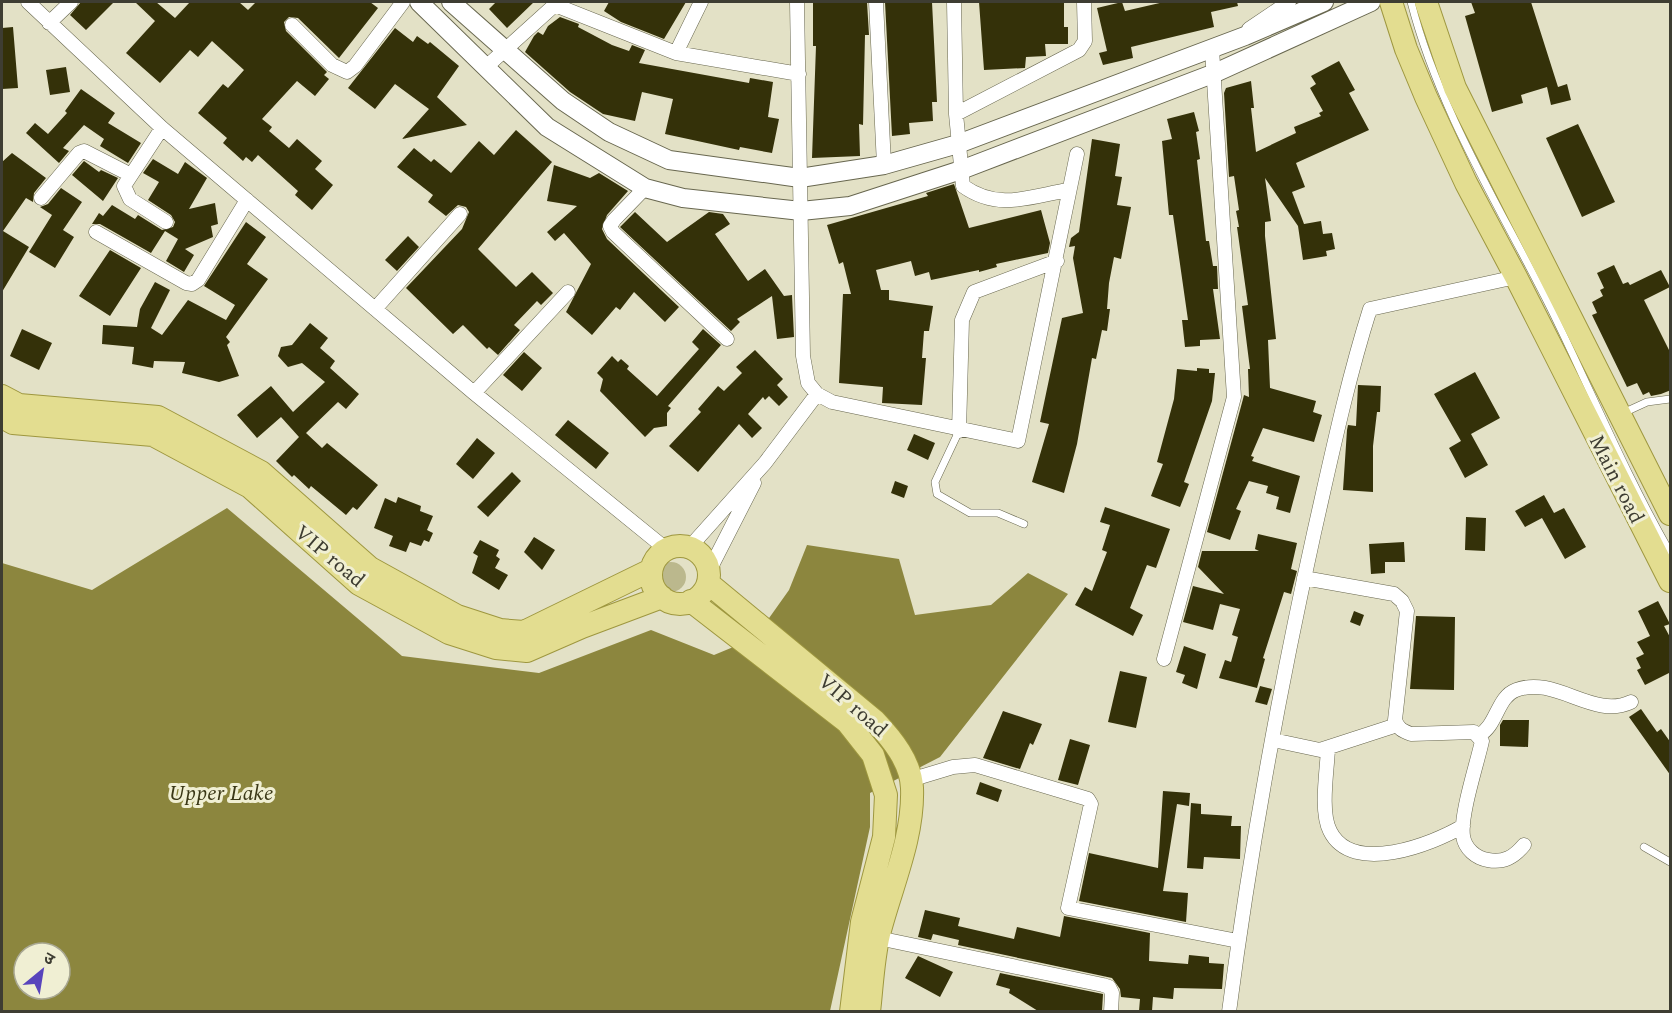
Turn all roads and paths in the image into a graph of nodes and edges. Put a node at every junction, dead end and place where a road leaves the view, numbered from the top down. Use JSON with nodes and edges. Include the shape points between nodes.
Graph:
{"nodes":[{"id":1,"x":28,"y":2,"type":"edge"},
{"id":2,"x":71,"y":2,"type":"edge"},
{"id":3,"x":403,"y":2,"type":"edge"},
{"id":4,"x":419,"y":2,"type":"edge"},
{"id":5,"x":450,"y":2,"type":"edge"},
{"id":6,"x":701,"y":2,"type":"edge"},
{"id":7,"x":797,"y":2,"type":"edge"},
{"id":8,"x":876,"y":2,"type":"edge"},
{"id":9,"x":954,"y":2,"type":"edge"},
{"id":10,"x":1084,"y":2,"type":"edge"},
{"id":11,"x":1289,"y":2,"type":"edge"},
{"id":12,"x":1324,"y":2,"type":"edge"},
{"id":13,"x":1371,"y":2,"type":"edge"},
{"id":14,"x":1391,"y":2,"type":"edge"},
{"id":15,"x":1410,"y":2,"type":"edge"},
{"id":16,"x":1426,"y":2,"type":"edge"},
{"id":17,"x":557,"y":3,"type":"edge"},
{"id":18,"x":49,"y":23,"type":"junction"},
{"id":19,"x":292,"y":25,"type":"dead end"},
{"id":20,"x":1245,"y":36,"type":"junction"},
{"id":21,"x":1212,"y":49,"type":"junction"},
{"id":22,"x":503,"y":51,"type":"junction"},
{"id":23,"x":676,"y":53,"type":"junction"},
{"id":24,"x":486,"y":67,"type":"junction"},
{"id":25,"x":1215,"y":73,"type":"junction"},
{"id":26,"x":799,"y":74,"type":"junction"},
{"id":27,"x":956,"y":114,"type":"junction"},
{"id":28,"x":162,"y":128,"type":"junction"},
{"id":29,"x":958,"y":144,"type":"junction"},
{"id":30,"x":1077,"y":154,"type":"dead end"},
{"id":31,"x":884,"y":165,"type":"junction"},
{"id":32,"x":961,"y":170,"type":"junction"},
{"id":33,"x":131,"y":175,"type":"junction"},
{"id":34,"x":800,"y":178,"type":"junction"},
{"id":35,"x":645,"y":188,"type":"junction"},
{"id":36,"x":1068,"y":190,"type":"junction"},
{"id":37,"x":41,"y":198,"type":"dead end"},
{"id":38,"x":247,"y":200,"type":"junction"},
{"id":39,"x":801,"y":211,"type":"junction"},
{"id":40,"x":460,"y":214,"type":"dead end"},
{"id":41,"x":166,"y":222,"type":"dead end"},
{"id":42,"x":96,"y":232,"type":"dead end"},
{"id":43,"x":1057,"y":261,"type":"junction"},
{"id":44,"x":1516,"y":277,"type":"junction"},
{"id":45,"x":568,"y":292,"type":"dead end"},
{"id":46,"x":375,"y":309,"type":"junction"},
{"id":47,"x":726,"y":339,"type":"dead end"},
{"id":48,"x":474,"y":393,"type":"junction"},
{"id":49,"x":817,"y":394,"type":"junction"},
{"id":50,"x":2,"y":396,"type":"edge"},
{"id":51,"x":1671,"y":399,"type":"edge"},
{"id":52,"x":1621,"y":414,"type":"junction"},
{"id":53,"x":2,"y":417,"type":"edge"},
{"id":54,"x":958,"y":430,"type":"junction"},
{"id":55,"x":765,"y":463,"type":"junction"},
{"id":56,"x":1671,"y":514,"type":"edge"},
{"id":57,"x":1024,"y":524,"type":"dead end"},
{"id":58,"x":689,"y":548,"type":"junction"},
{"id":59,"x":666,"y":549,"type":"junction"},
{"id":60,"x":1671,"y":552,"type":"edge"},
{"id":61,"x":651,"y":570,"type":"junction"},
{"id":62,"x":708,"y":577,"type":"junction"},
{"id":63,"x":1304,"y":578,"type":"junction"},
{"id":64,"x":1671,"y":581,"type":"edge"},
{"id":65,"x":662,"y":597,"type":"junction"},
{"id":66,"x":691,"y":601,"type":"junction"},
{"id":67,"x":738,"y":622,"type":"junction"},
{"id":68,"x":1164,"y":659,"type":"dead end"},
{"id":69,"x":1631,"y":702,"type":"dead end"},
{"id":70,"x":1396,"y":725,"type":"junction"},
{"id":71,"x":1479,"y":735,"type":"junction"},
{"id":72,"x":1273,"y":740,"type":"junction"},
{"id":73,"x":1328,"y":749,"type":"junction"},
{"id":74,"x":909,"y":777,"type":"junction"},
{"id":75,"x":1463,"y":826,"type":"junction"},
{"id":76,"x":1524,"y":845,"type":"dead end"},
{"id":77,"x":1644,"y":847,"type":"dead end"},
{"id":78,"x":1671,"y":862,"type":"edge"},
{"id":79,"x":878,"y":938,"type":"junction"},
{"id":80,"x":1238,"y":941,"type":"junction"},
{"id":81,"x":851,"y":1011,"type":"edge"},
{"id":82,"x":869,"y":1011,"type":"edge"},
{"id":83,"x":1111,"y":1011,"type":"edge"},
{"id":84,"x":1229,"y":1011,"type":"edge"}],
"edges":[{"from":1,"to":18,"type":"street"},
{"from":2,"to":18,"type":"street"},
{"from":3,"to":19,"type":"street","via":[[347,72],[341,72]]},
{"from":4,"to":24,"type":"street"},
{"from":5,"to":22,"type":"street"},
{"from":6,"to":23,"type":"street"},
{"from":7,"to":26,"type":"street"},
{"from":8,"to":31,"type":"street"},
{"from":9,"to":27,"type":"street"},
{"from":10,"to":27,"type":"street","via":[[1084,41],[1079,50]]},
{"from":11,"to":20,"type":"street","via":[[1256,22]]},
{"from":12,"to":20,"type":"street"},
{"from":13,"to":25,"type":"street"},
{"from":14,"to":44,"type":"main road","name":"Main road","via":[[1426,97]]},
{"from":15,"to":60,"type":"lane","via":[[1445,103]]},
{"from":16,"to":52,"type":"main road","via":[[1455,88]]},
{"from":17,"to":22,"type":"street"},
{"from":17,"to":23,"type":"street"},
{"from":18,"to":28,"type":"street"},
{"from":20,"to":21,"type":"street"},
{"from":21,"to":25,"type":"street"},
{"from":21,"to":29,"type":"street"},
{"from":22,"to":24,"type":"street"},
{"from":22,"to":34,"type":"street","via":[[563,101],[609,132],[669,160]]},
{"from":23,"to":26,"type":"street"},
{"from":24,"to":35,"type":"street","via":[[547,127]]},
{"from":25,"to":32,"type":"street"},
{"from":25,"to":68,"type":"street","via":[[1234,397]]},
{"from":26,"to":34,"type":"street"},
{"from":27,"to":29,"type":"street"},
{"from":28,"to":33,"type":"street"},
{"from":28,"to":38,"type":"street"},
{"from":29,"to":31,"type":"street"},
{"from":29,"to":32,"type":"street"},
{"from":30,"to":36,"type":"street"},
{"from":31,"to":34,"type":"street"},
{"from":32,"to":36,"type":"street","via":[[963,186],[977,196],[999,202]]},
{"from":32,"to":39,"type":"street","via":[[850,206]]},
{"from":33,"to":37,"type":"street","via":[[84,151]]},
{"from":33,"to":41,"type":"street","via":[[124,186],[126,193]]},
{"from":34,"to":39,"type":"street"},
{"from":35,"to":39,"type":"street","via":[[683,198]]},
{"from":35,"to":47,"type":"street","via":[[614,220],[610,226],[613,232]]},
{"from":36,"to":43,"type":"street"},
{"from":38,"to":42,"type":"street","via":[[192,284]]},
{"from":38,"to":46,"type":"street"},
{"from":39,"to":49,"type":"street","via":[[803,356],[808,383]]},
{"from":40,"to":46,"type":"street"},
{"from":43,"to":54,"type":"street","via":[[974,292],[966,304]]},
{"from":43,"to":54,"type":"street","via":[[1018,441]]},
{"from":44,"to":63,"type":"street","via":[[1370,309],[1352,365]]},
{"from":44,"to":64,"type":"main road","name":"Main road"},
{"from":45,"to":48,"type":"street"},
{"from":46,"to":48,"type":"street"},
{"from":48,"to":59,"type":"street"},
{"from":49,"to":54,"type":"street","via":[[832,402]]},
{"from":49,"to":55,"type":"street"},
{"from":50,"to":61,"type":"main road","name":"VIP road","via":[[19,405],[158,417],[261,472],[370,568],[457,616],[500,630],[524,632]]},
{"from":51,"to":52,"type":"lane","via":[[1647,402]]},
{"from":52,"to":56,"type":"main road"},
{"from":53,"to":65,"type":"main road","name":"VIP road","via":[[13,423],[153,435],[250,487],[359,584],[449,633],[496,648],[527,651]]},
{"from":54,"to":57,"type":"lane","via":[[935,482],[937,494],[970,513],[998,513]]},
{"from":55,"to":58,"type":"street"},
{"from":55,"to":62,"type":"street"},
{"from":58,"to":59,"type":"main road","via":[[681,545]]},
{"from":58,"to":62,"type":"main road","name":"VIP road","via":[[705,560]]},
{"from":59,"to":61,"type":"main road","name":"VIP road"},
{"from":61,"to":65,"type":"main road","via":[[653,585]]},
{"from":62,"to":66,"type":"main road","via":[[702,594]]},
{"from":62,"to":67,"type":"main road","name":"VIP road"},
{"from":63,"to":70,"type":"street","via":[[1394,594],[1402,601],[1407,611]]},
{"from":63,"to":72,"type":"street"},
{"from":65,"to":66,"type":"main road","name":"VIP road","via":[[671,602]]},
{"from":66,"to":67,"type":"main road","name":"VIP road"},
{"from":67,"to":74,"type":"main road","name":"VIP road","via":[[875,722],[890,737]]},
{"from":67,"to":81,"type":"main road","name":"VIP road","via":[[847,722],[873,755],[885,795],[884,837],[862,922]]},
{"from":69,"to":71,"type":"street","via":[[1621,707],[1605,707],[1561,691],[1523,688],[1507,695],[1491,727]]},
{"from":70,"to":71,"type":"street","via":[[1411,734]]},
{"from":70,"to":73,"type":"street"},
{"from":71,"to":75,"type":"street","via":[[1482,741]]},
{"from":72,"to":73,"type":"street","via":[[1310,750]]},
{"from":72,"to":80,"type":"street"},
{"from":73,"to":75,"type":"street","via":[[1329,830],[1354,852],[1414,849]]},
{"from":74,"to":79,"type":"main road","name":"VIP road","via":[[912,787],[906,839]]},
{"from":74,"to":80,"type":"street","via":[[975,765],[1088,799],[1091,804],[1068,908]]},
{"from":75,"to":76,"type":"street","via":[[1466,845],[1475,856],[1487,860],[1501,861],[1514,856]]},
{"from":77,"to":78,"type":"lane"},
{"from":79,"to":82,"type":"main road","name":"VIP road"},
{"from":79,"to":83,"type":"street","via":[[1103,985],[1112,993]]},
{"from":80,"to":84,"type":"street"}]}
